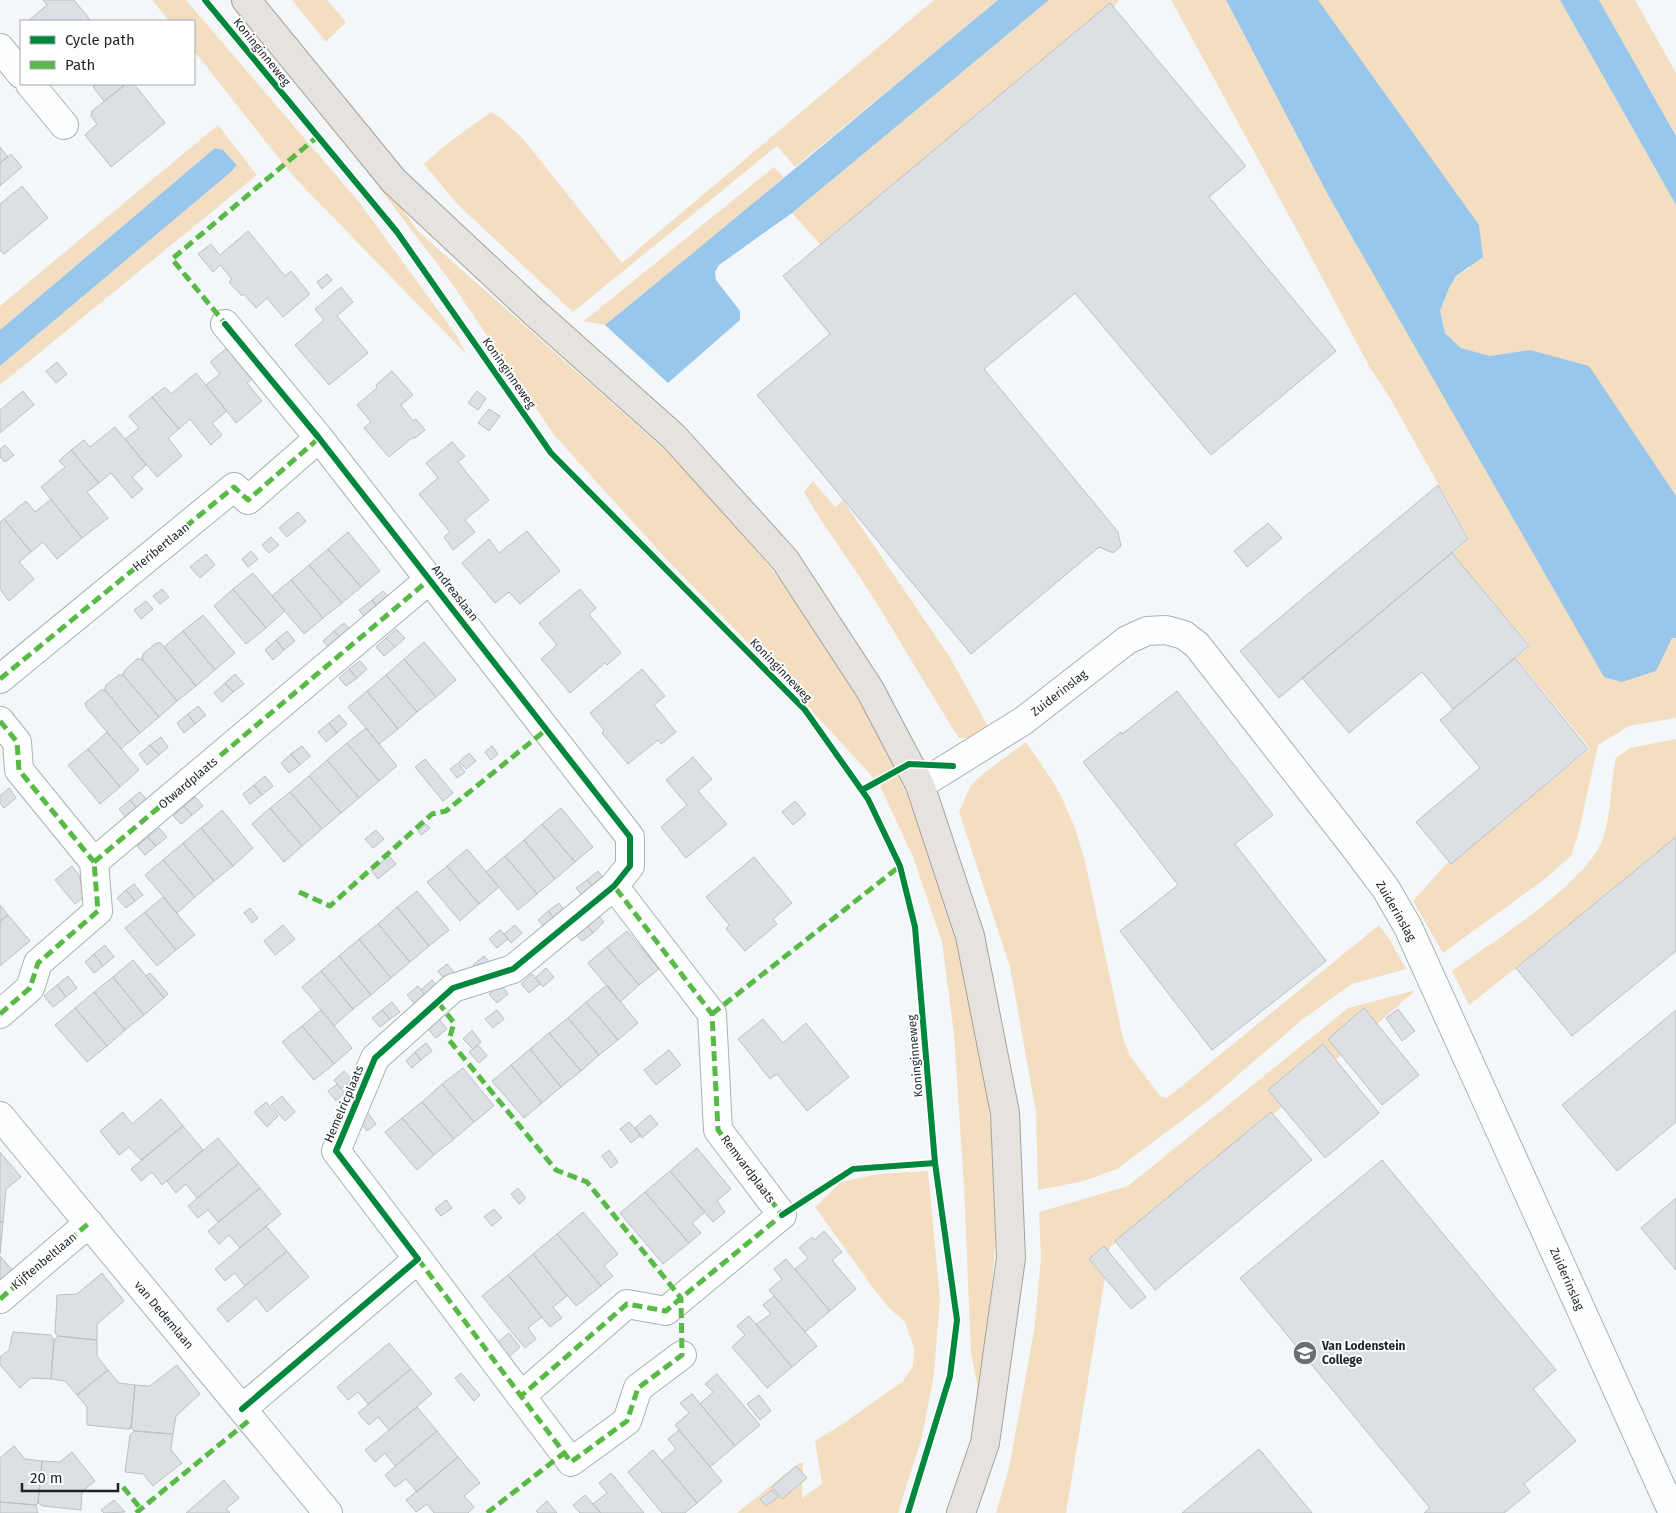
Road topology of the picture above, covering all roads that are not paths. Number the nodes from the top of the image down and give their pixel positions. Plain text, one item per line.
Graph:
1 (246, 0) edge
2 (0, 48) edge
3 (20, 73) edge
4 (31, 85) edge
5 (64, 125) dead end
6 (225, 324) dead end
7 (319, 438) junction
8 (430, 579) junction
9 (0, 679) edge
10 (0, 721) edge
11 (920, 785) junction
12 (94, 862) junction
13 (614, 886) junction
14 (0, 1014) edge
15 (0, 1116) edge
16 (89, 1223) junction
17 (418, 1260) junction
18 (0, 1299) edge
19 (682, 1355) dead end
20 (521, 1396) junction
21 (242, 1409) junction
22 (328, 1513) edge
23 (961, 1513) edge
24 (1673, 1513) edge

1 - 11 main road, Koninginneweg
2 - 3 street
4 - 5 street
6 - 7 street, Andreaslaan
7 - 8 street, Andreaslaan
7 - 9 street, Heribertlaan
8 - 12 street, Otwardplaats
8 - 13 street, Andreaslaan
10 - 12 street
11 - 23 main road, Koninginneweg
11 - 24 street, Zuiderinslag
12 - 14 street
13 - 17 street, Hemelricplaats
13 - 20 street, Remvardplaats
15 - 16 street, van Dedemlaan
16 - 18 street, Kijftenbeltlaan
16 - 21 street, van Dedemlaan
17 - 20 street
17 - 21 street
19 - 20 street
21 - 22 street, van Dedemlaan

